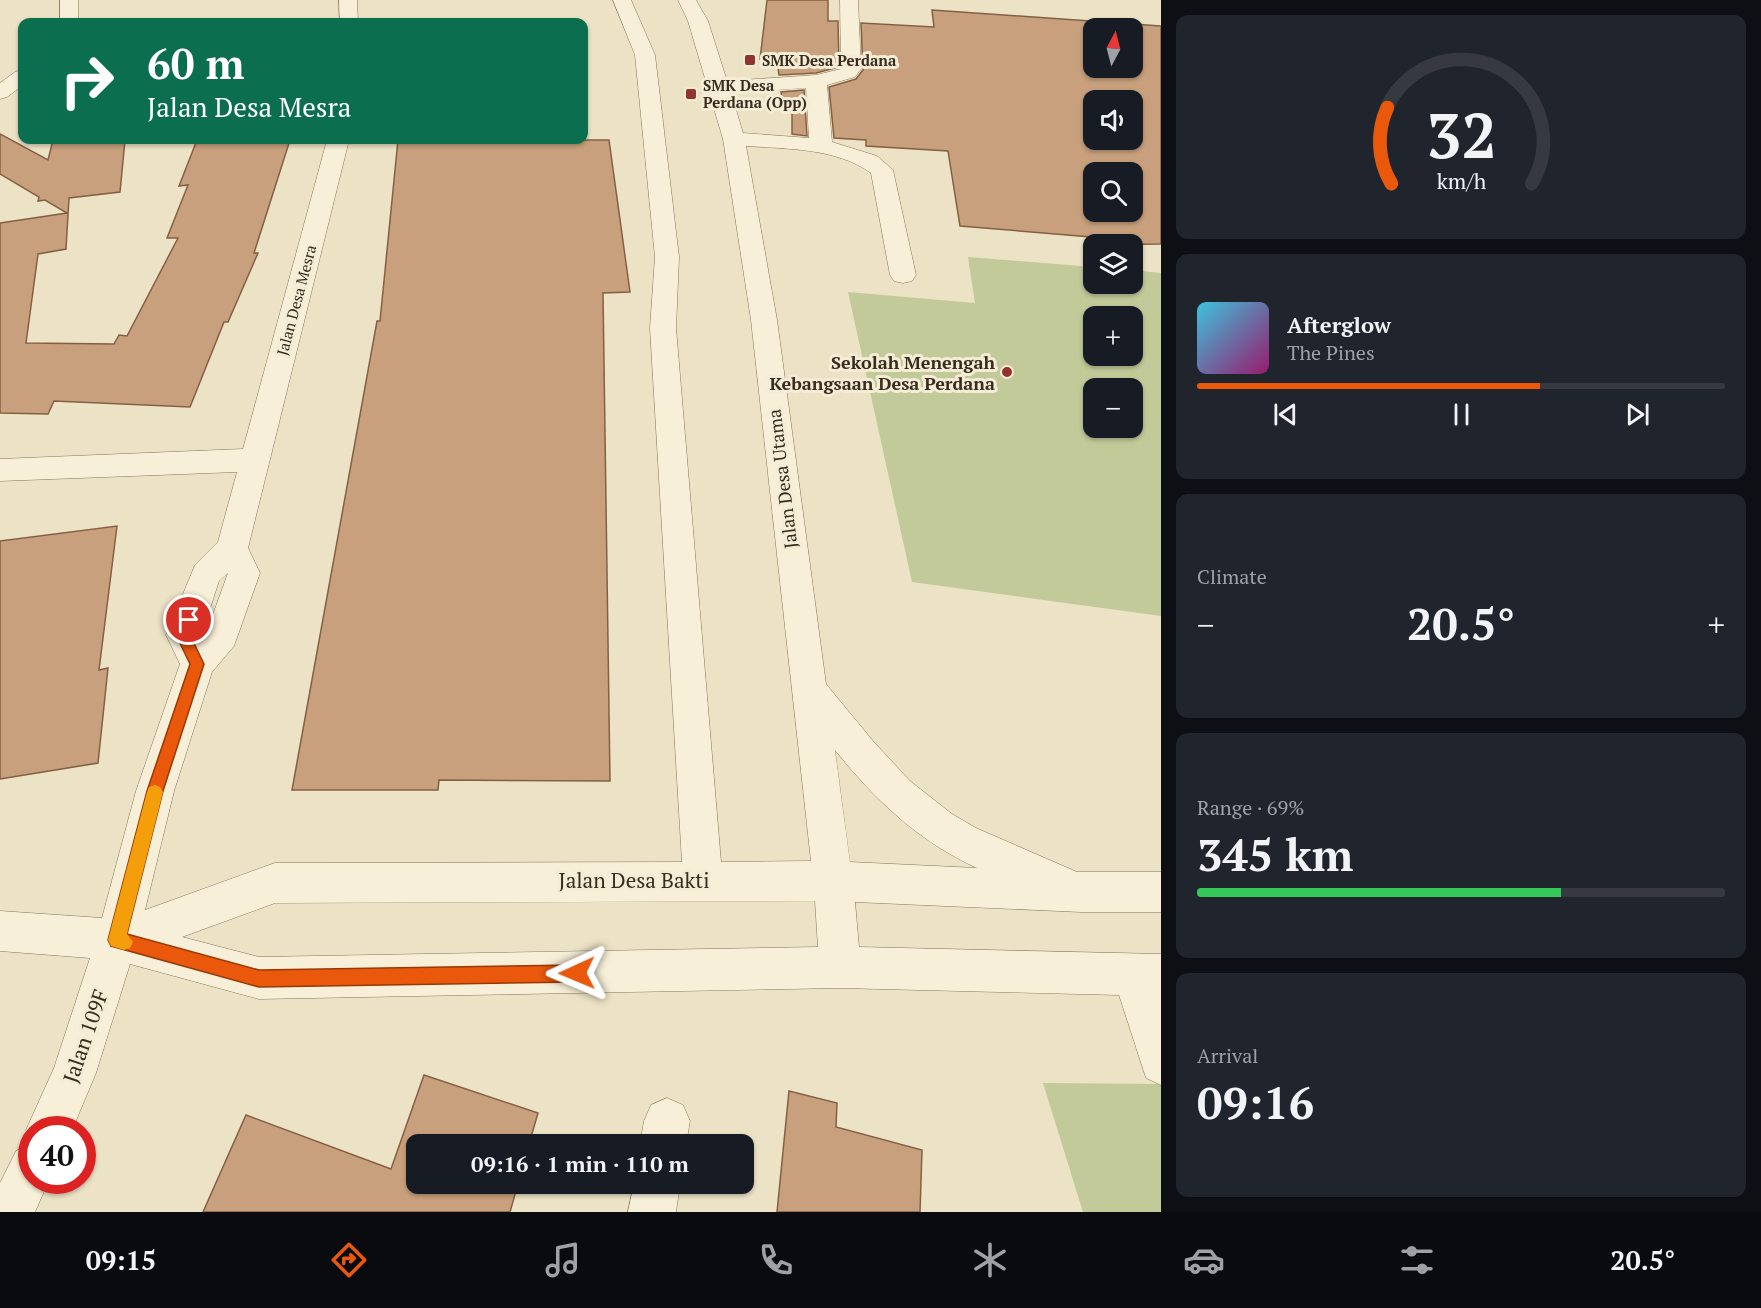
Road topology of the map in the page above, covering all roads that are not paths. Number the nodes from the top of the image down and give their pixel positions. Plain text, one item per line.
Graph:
1 (69, 0) edge
2 (348, 0) edge
3 (622, 0) edge
4 (687, 0) edge
5 (849, 0) edge
6 (69, 18) edge
7 (349, 18) edge
8 (18, 79) edge
9 (816, 81) junction
10 (720, 88) junction
11 (0, 93) edge
12 (734, 139) junction
13 (337, 144) edge
14 (821, 146) junction
15 (903, 275) dead end
16 (255, 460) junction
17 (0, 470) edge
18 (810, 690) junction
19 (703, 879) junction
20 (833, 880) junction
21 (1161, 891) edge
22 (1081, 892) junction
23 (0, 931) edge
24 (117, 940) junction
25 (840, 967) junction
26 (1148, 975) edge
27 (1161, 1063) edge
28 (55, 1116) edge
29 (19, 1194) edge
30 (655, 1194) edge
31 (11, 1212) edge
32 (652, 1212) edge

1 - 6 street
2 - 7 street
3 - 19 street
4 - 10 street, Jalan Desa Utama
5 - 9 street
8 - 11 street
9 - 10 street
9 - 14 street
10 - 12 street, Jalan Desa Utama
12 - 14 street
12 - 18 street, Jalan Desa Utama
13 - 16 street, Jalan Desa Mesra
14 - 15 street
16 - 17 street
16 - 24 street, Jalan Desa Mesra
18 - 20 street, Jalan Desa Utama
18 - 22 street
19 - 20 street, Jalan Desa Bakti
19 - 24 street, Jalan Desa Bakti
20 - 22 street, Jalan Desa Bakti
20 - 25 street, Jalan Desa Utama
21 - 22 street, Jalan Desa Bakti
23 - 24 street, Jalan Desa Bakti
24 - 25 street, Jalan Desa Bakti
24 - 28 street, Jalan 109F
25 - 26 street, Jalan Desa Bakti
26 - 27 street
29 - 31 street
30 - 32 street

